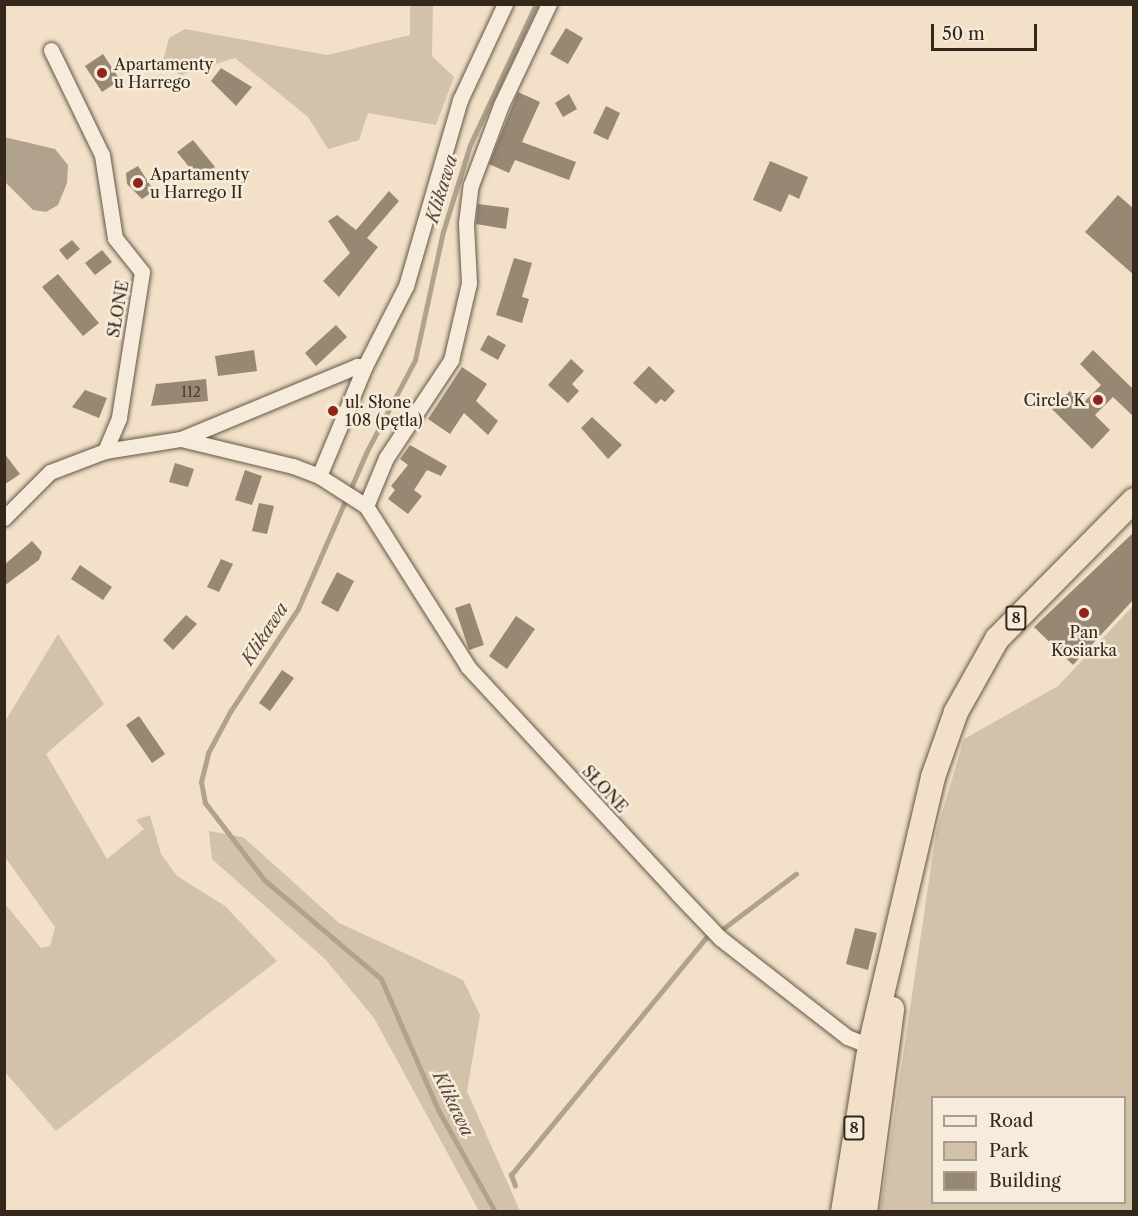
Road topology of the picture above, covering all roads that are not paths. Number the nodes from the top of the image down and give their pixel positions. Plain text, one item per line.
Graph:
1 (505, 4) edge
2 (549, 4) edge
3 (51, 50) dead end
4 (365, 366) junction
5 (181, 439) junction
6 (105, 451) junction
7 (319, 476) junction
8 (1134, 500) edge
9 (360, 503) junction
10 (4, 518) edge
11 (879, 1049) junction
12 (843, 1212) edge
13 (865, 1212) edge

1 - 4 street
2 - 9 street
3 - 6 street, SŁONE
4 - 5 street
4 - 7 street
5 - 6 street
5 - 7 street
6 - 10 street
7 - 9 street
8 - 11 highway, 8
9 - 11 street, SŁONE
11 - 12 highway, 8
11 - 13 highway, 8

